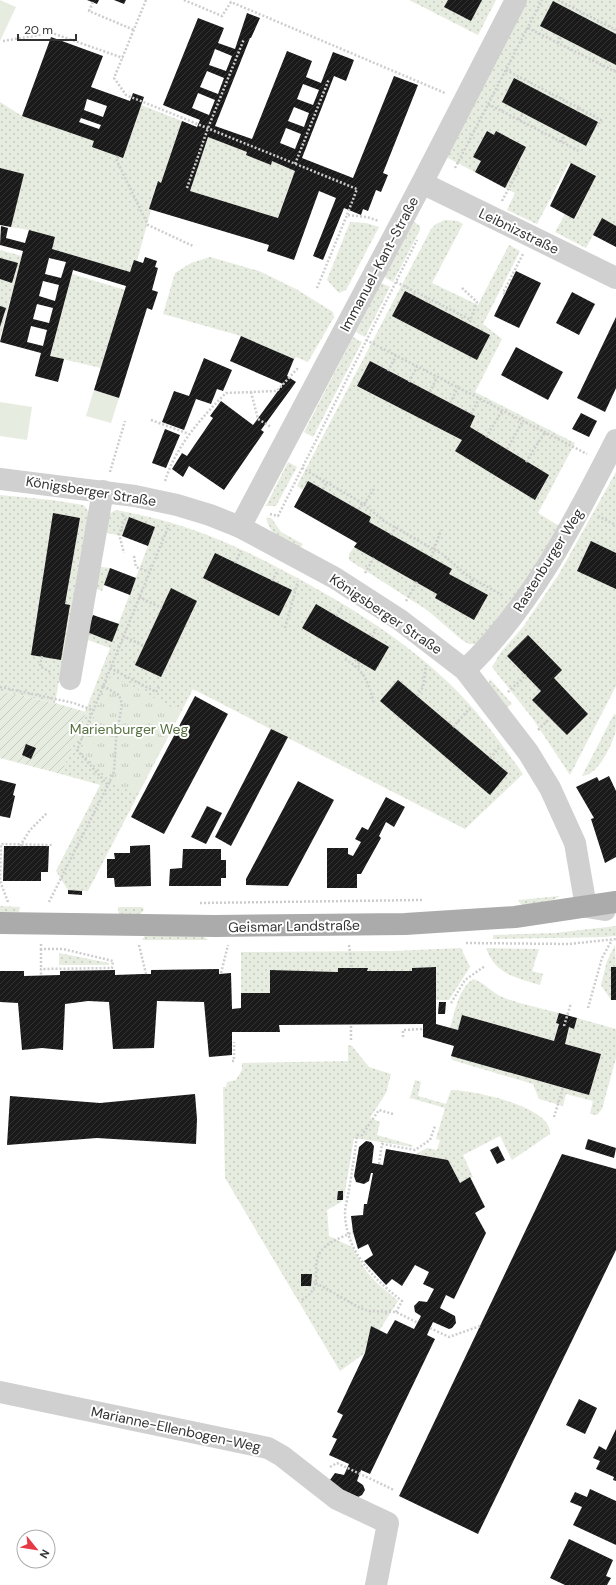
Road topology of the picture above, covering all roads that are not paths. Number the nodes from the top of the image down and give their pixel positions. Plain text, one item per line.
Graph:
1 (516, 0) edge
2 (422, 184) junction
3 (616, 278) edge
4 (616, 440) edge
5 (0, 479) edge
6 (106, 482) junction
7 (240, 527) junction
8 (466, 670) junction
9 (70, 679) dead end
10 (616, 902) edge
11 (586, 907) junction
12 (616, 911) edge
13 (2, 912) edge
14 (0, 1392) edge
15 (376, 1585) edge

1 - 2 street, Immanuel-Kant-Straße
2 - 3 street, Leibnizstraße
2 - 7 street, Immanuel-Kant-Straße
4 - 8 street, Rastenburger Weg
5 - 6 street, Königsberger Straße
6 - 7 street, Königsberger Straße
6 - 9 street
7 - 8 street, Königsberger Straße
8 - 11 street, Königsberger Straße
10 - 11 main road, Geismar Landstraße
11 - 12 street, Geismar Landstraße
11 - 13 main road, Geismar Landstraße
14 - 15 street, Marianne-Ellenbogen-Weg

